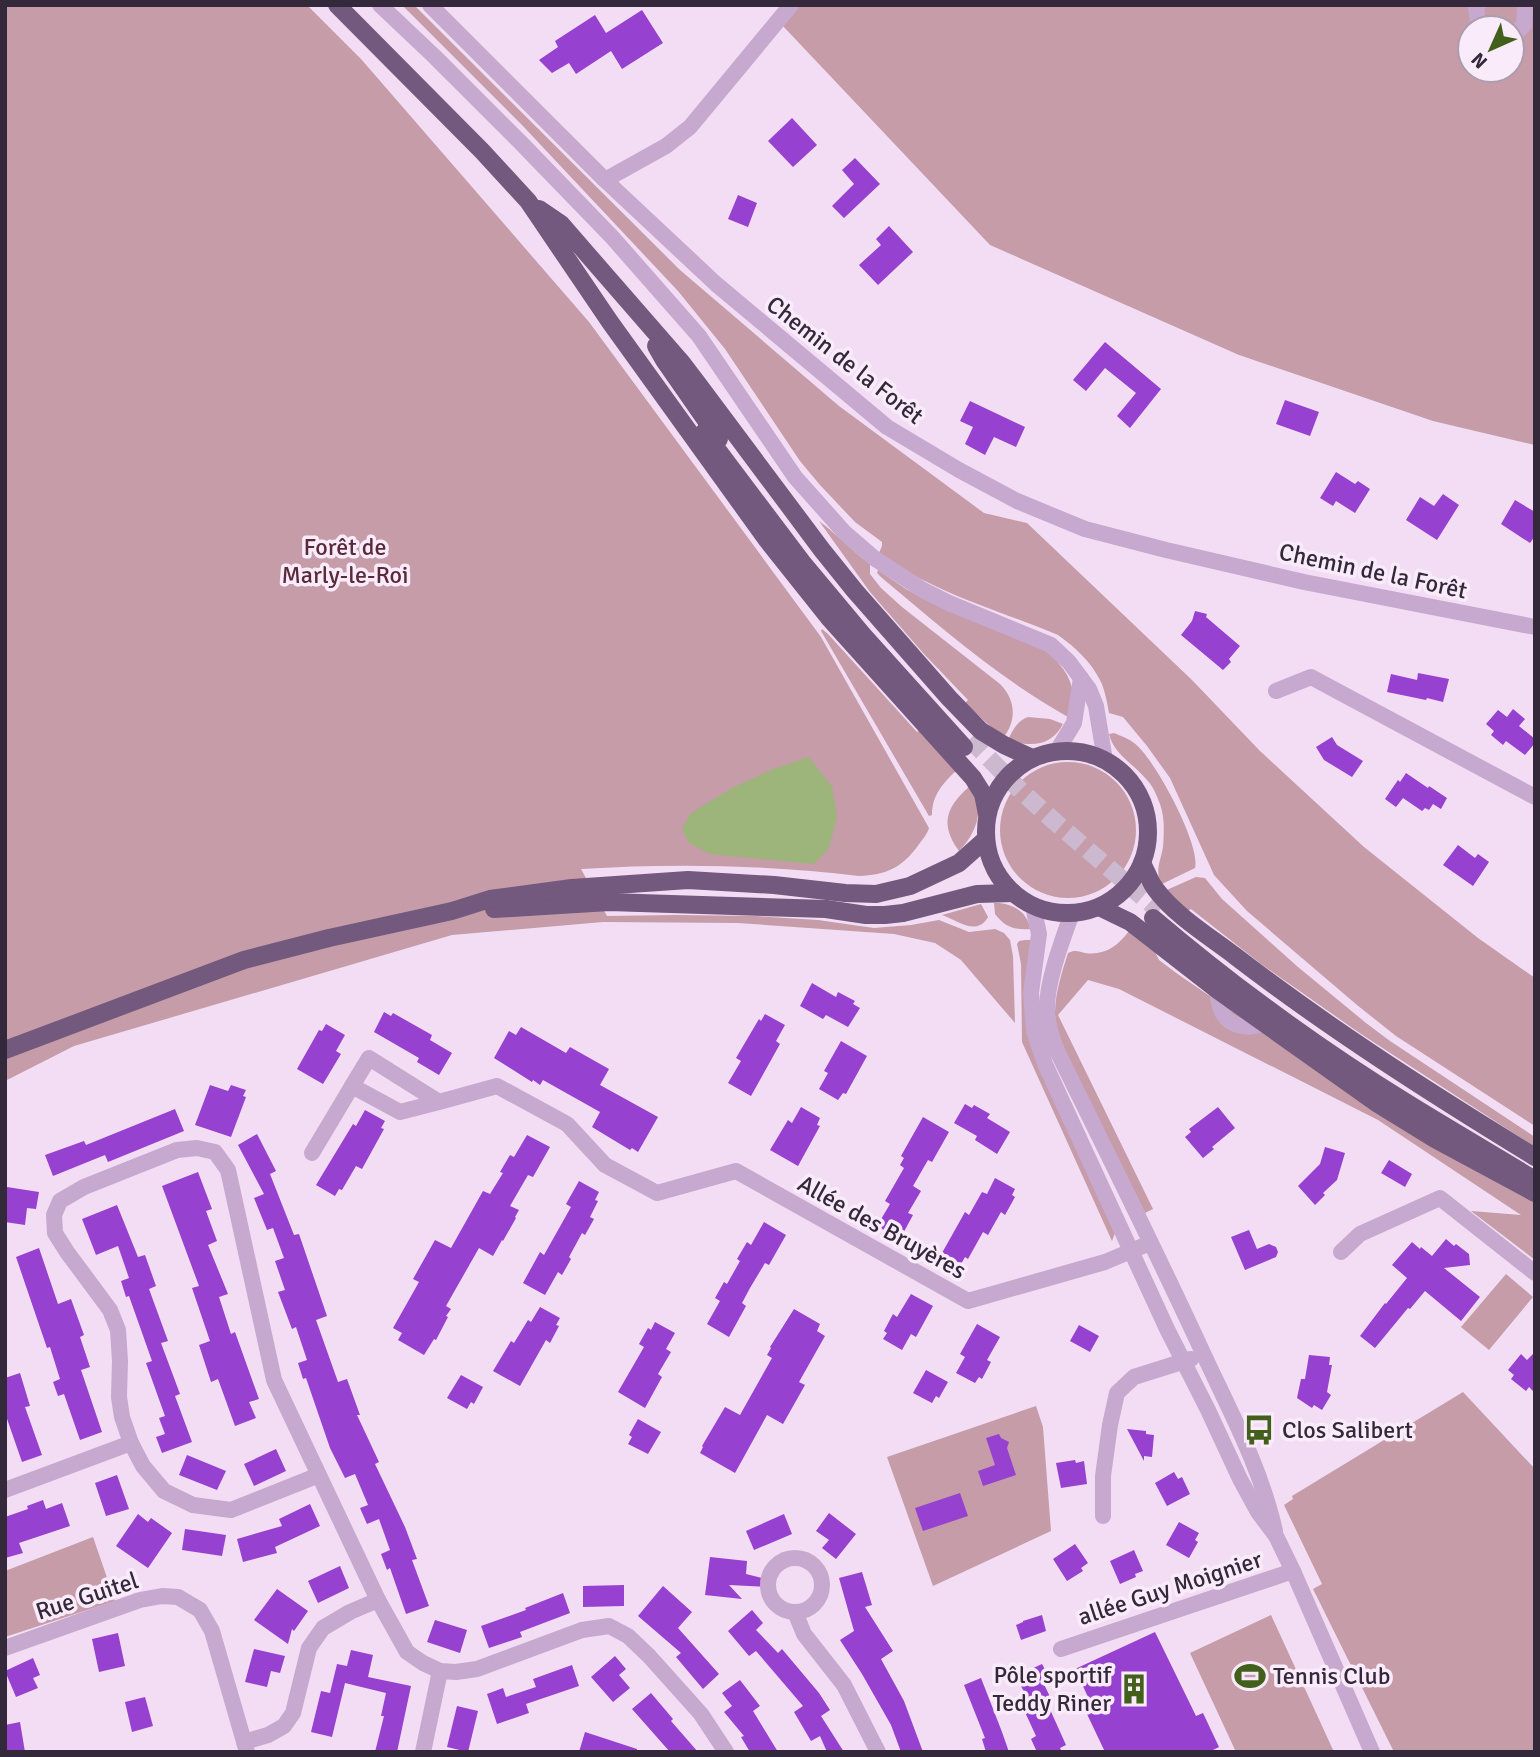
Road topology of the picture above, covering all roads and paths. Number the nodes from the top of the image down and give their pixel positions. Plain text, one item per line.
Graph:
1 (337, 5) edge
2 (380, 5) edge
3 (430, 5) edge
4 (791, 5) edge
5 (605, 180) junction
6 (528, 201) junction
7 (574, 267) junction
8 (637, 313) junction
9 (1535, 627) edge
10 (1081, 678) junction
11 (1276, 691) dead end
12 (1057, 751) junction
13 (1032, 758) junction
14 (1105, 760) junction
15 (1535, 797) edge
16 (987, 814) junction
17 (986, 839) junction
18 (1142, 863) junction
19 (1013, 893) junction
20 (1033, 906) junction
21 (1099, 907) junction
22 (452, 911) junction
23 (1072, 913) junction
24 (5, 1050) edge
25 (352, 1086) junction
26 (439, 1102) junction
27 (312, 1153) dead end
28 (1535, 1157) edge
29 (1535, 1168) edge
30 (1535, 1180) edge
31 (1535, 1193) edge
32 (1150, 1243) junction
33 (1131, 1251) junction
34 (1340, 1252) dead end
35 (1535, 1273) edge
36 (1203, 1354) junction
37 (1184, 1362) junction
38 (131, 1443) junction
39 (319, 1475) junction
40 (6, 1488) edge
41 (1104, 1516) dead end
42 (1276, 1536) junction
43 (1293, 1571) junction
44 (378, 1601) junction
45 (795, 1612) dead end
46 (5, 1648) edge
47 (1061, 1649) dead end
48 (440, 1671) junction
49 (246, 1747) edge
50 (423, 1752) edge
51 (726, 1752) edge
52 (878, 1752) edge
53 (1372, 1752) edge

1 - 6 main road
2 - 10 street
3 - 5 street, Chemin de la Forêt
4 - 5 street
5 - 9 street, Chemin de la Forêt
6 - 7 main road
6 - 8 main road
7 - 8 main road
7 - 16 main road
8 - 13 main road
10 - 12 street
10 - 14 street
11 - 15 street
12 - 13 main road
12 - 14 main road
13 - 16 main road
14 - 18 main road
16 - 17 main road
17 - 19 main road
17 - 22 main road
18 - 21 main road
18 - 28 main road
19 - 20 main road
19 - 22 main road
20 - 23 main road
20 - 33 street
21 - 23 main road
21 - 31 main road
22 - 24 main road
23 - 32 street
25 - 26 street
25 - 26 street
25 - 27 street
26 - 33 street, Allée des Bruyères
29 - 30 main road
32 - 33 street, Allée des Bruyères
32 - 36 street
33 - 37 street
34 - 35 street
36 - 37 street
36 - 42 street
37 - 41 street
37 - 42 street
38 - 39 street
38 - 39 street
38 - 40 street
39 - 44 street
42 - 43 street
43 - 47 street, allée Guy Moignier
43 - 53 street
44 - 48 street
44 - 49 street
45 - 52 street
46 - 49 street, Rue Guitel
48 - 50 street
48 - 51 street

